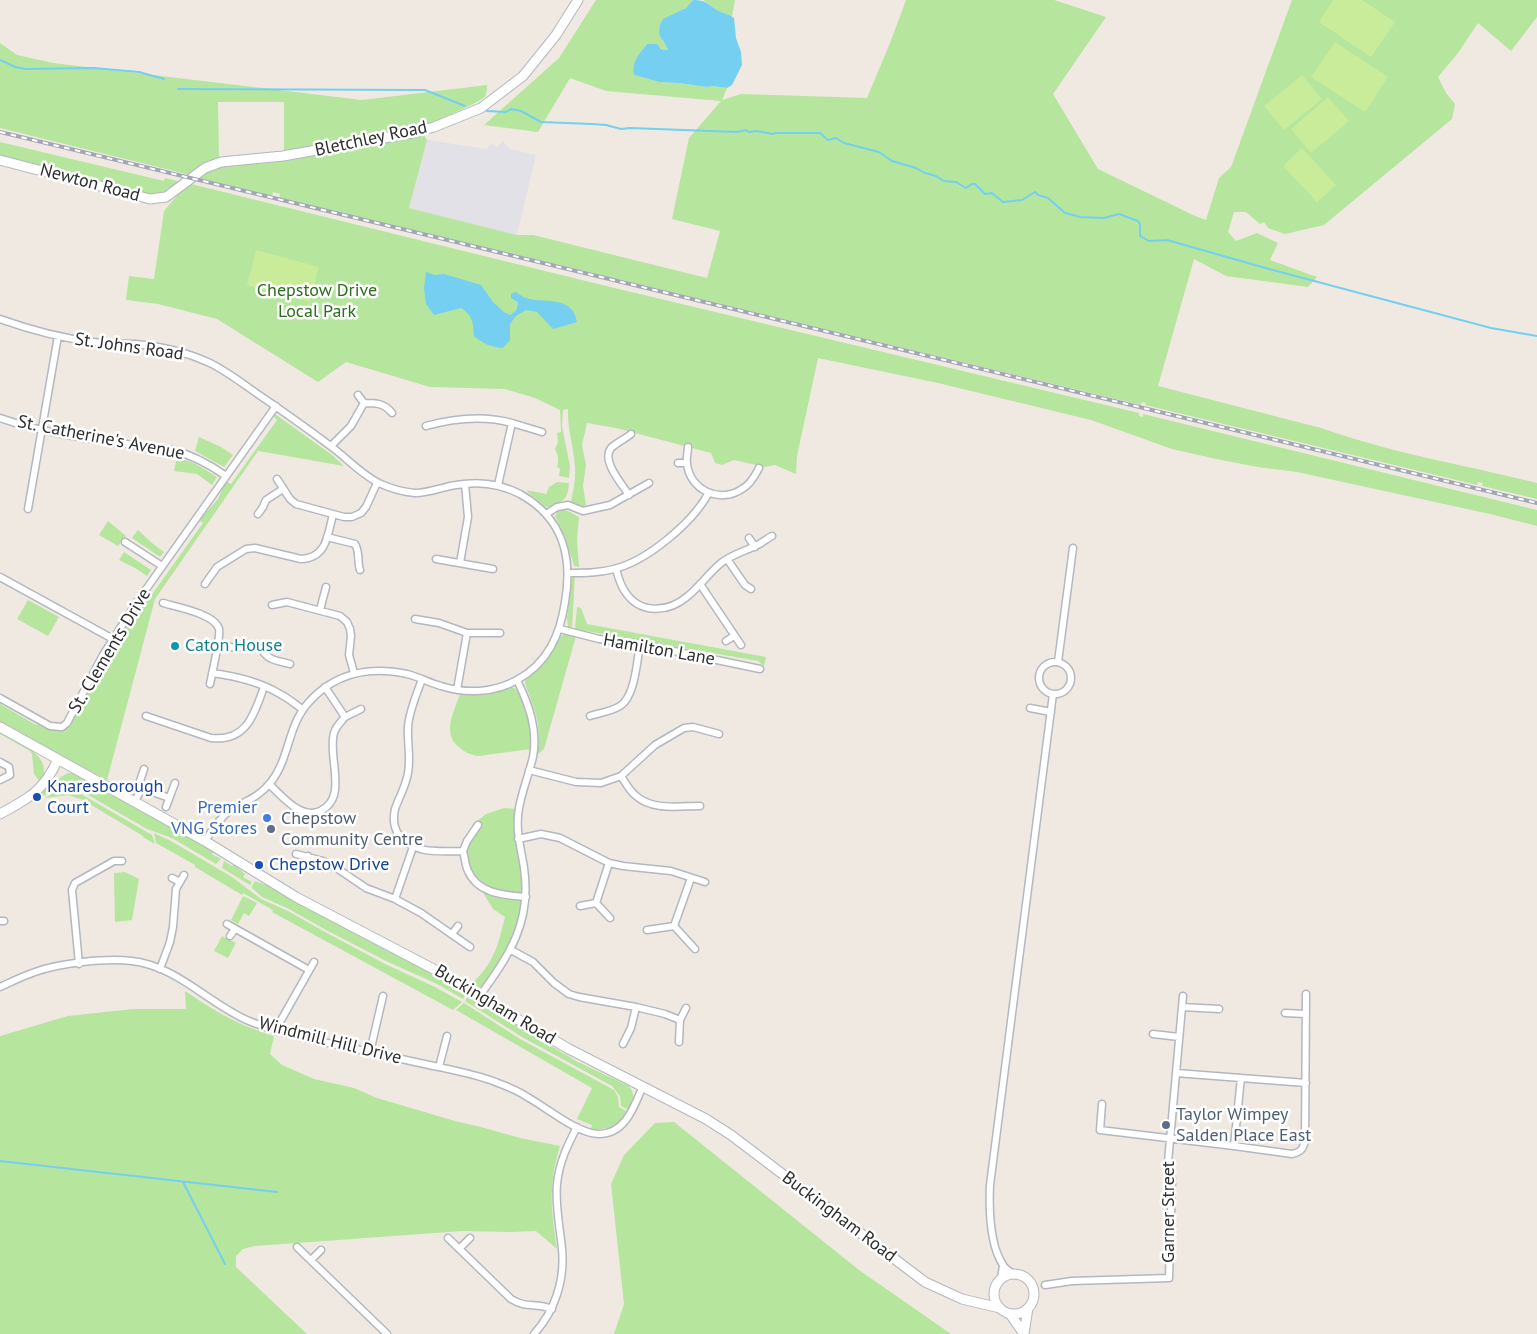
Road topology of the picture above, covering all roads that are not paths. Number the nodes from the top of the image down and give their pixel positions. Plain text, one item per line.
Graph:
1 (578, 0) edge
2 (0, 160) edge
3 (178, 188) joint
4 (0, 319) edge
5 (58, 336) junction
6 (358, 395) dead end
7 (364, 403) junction
8 (276, 406) junction
9 (392, 414) dead end
10 (0, 418) edge
11 (512, 423) junction
12 (426, 426) dead end
13 (41, 431) junction
14 (542, 432) dead end
15 (632, 434) dead end
16 (331, 446) junction
17 (688, 448) dead end
18 (678, 463) dead end
19 (687, 463) junction
20 (759, 468) dead end
21 (226, 476) junction
22 (277, 479) dead end
23 (377, 483) junction
24 (648, 483) dead end
25 (465, 484) junction
26 (498, 485) junction
27 (283, 489) junction
28 (743, 489) junction
29 (708, 494) junction
30 (630, 495) junction
31 (748, 497) dead end
32 (28, 509) dead end
33 (258, 514) dead end
34 (333, 514) junction
35 (546, 514) junction
36 (327, 536) junction
37 (772, 536) dead end
38 (749, 538) dead end
39 (125, 542) dead end
40 (755, 546) junction
41 (1073, 548) dead end
42 (436, 559) dead end
43 (727, 559) junction
44 (460, 563) junction
45 (162, 566) junction
46 (493, 569) dead end
47 (616, 569) junction
48 (360, 570) dead end
49 (568, 573) junction
50 (0, 577) edge
51 (206, 584) dead end
52 (700, 584) junction
53 (326, 587) dead end
54 (751, 589) dead end
55 (163, 603) dead end
56 (272, 605) dead end
57 (320, 610) junction
58 (415, 619) dead end
59 (560, 629) junction
60 (467, 633) junction
61 (500, 633) dead end
62 (734, 636) junction
63 (113, 639) junction
64 (726, 641) dead end
65 (640, 644) junction
66 (218, 645) junction
67 (741, 645) dead end
68 (1058, 662) junction
69 (290, 664) dead end
70 (760, 668) dead end
71 (212, 673) junction
72 (354, 673) junction
73 (422, 679) junction
74 (517, 680) junction
75 (210, 684) dead end
76 (264, 687) junction
77 (325, 687) junction
78 (457, 690) junction
79 (1053, 694) junction
80 (0, 698) edge
81 (1030, 708) dead end
82 (302, 709) junction
83 (361, 709) dead end
84 (1051, 712) junction
85 (146, 716) dead end
86 (590, 716) dead end
87 (345, 717) junction
88 (0, 727) edge
89 (719, 734) dead end
90 (58, 759) junction
91 (0, 762) edge
92 (144, 769) dead end
93 (529, 770) junction
94 (620, 776) junction
95 (0, 780) edge
96 (175, 783) dead end
97 (269, 784) junction
98 (142, 788) junction
99 (169, 798) junction
100 (135, 801) junction
101 (700, 806) dead end
102 (166, 807) dead end
103 (0, 814) edge
104 (478, 825) dead end
105 (518, 839) junction
106 (205, 841) junction
107 (413, 847) junction
108 (463, 852) junction
109 (296, 854) dead end
110 (308, 856) junction
111 (122, 861) dead end
112 (609, 863) junction
113 (305, 866) dead end
114 (184, 875) dead end
115 (172, 878) dead end
116 (691, 878) junction
117 (180, 882) junction
118 (705, 882) dead end
119 (526, 897) junction
120 (395, 899) junction
121 (596, 903) junction
122 (580, 906) dead end
123 (610, 918) dead end
124 (227, 924) dead end
125 (458, 926) dead end
126 (674, 926) junction
127 (235, 929) junction
128 (647, 930) dead end
129 (452, 934) junction
130 (230, 936) dead end
131 (470, 947) dead end
132 (695, 949) dead end
133 (511, 950) junction
134 (314, 962) dead end
135 (80, 964) junction
136 (160, 969) junction
137 (309, 970) junction
138 (0, 987) edge
139 (1306, 994) dead end
140 (383, 996) dead end
141 (1183, 996) dead end
142 (479, 997) junction
143 (636, 1007) junction
144 (1182, 1007) junction
145 (686, 1008) dead end
146 (1219, 1009) dead end
147 (1285, 1013) dead end
148 (1306, 1014) junction
149 (680, 1020) junction
150 (277, 1031) junction
151 (1153, 1034) dead end
152 (447, 1036) dead end
153 (1179, 1037) junction
154 (680, 1042) dead end
155 (623, 1044) dead end
156 (370, 1052) junction
157 (439, 1067) junction
158 (1176, 1073) junction
159 (1241, 1078) junction
160 (1306, 1083) junction
161 (642, 1088) junction
162 (1102, 1104) dead end
163 (577, 1127) junction
164 (1170, 1139) junction
165 (1234, 1146) junction
166 (448, 1238) dead end
167 (470, 1238) dead end
168 (297, 1246) dead end
169 (460, 1249) junction
170 (321, 1250) dead end
171 (311, 1260) junction
172 (1003, 1266) junction
173 (1015, 1275) junction
174 (1002, 1279) junction
175 (1045, 1285) dead end
176 (994, 1291) junction
177 (976, 1303) junction
178 (1000, 1308) junction
179 (1028, 1308) junction
180 (552, 1309) junction
181 (1010, 1314) junction
182 (387, 1334) edge
183 (534, 1334) edge
184 (1024, 1334) edge

1 - 3 main road, Bletchley Road
2 - 3 main road, Newton Road
4 - 5 street, St. Johns Road
5 - 8 street, St. Johns Road
5 - 13 street
6 - 7 street
7 - 9 street
7 - 16 street
8 - 16 street
8 - 21 street, St. Clements Drive
10 - 13 street, St. Catherine's Avenue
11 - 12 street
11 - 14 street
11 - 26 street
13 - 21 street, St. Catherine's Avenue
13 - 32 street
15 - 30 street
16 - 23 street
17 - 19 street
18 - 19 street
19 - 29 street
20 - 28 street
21 - 45 street, St. Clements Drive
22 - 27 street
23 - 25 street
23 - 34 street
24 - 30 street
25 - 26 street
25 - 44 street
26 - 35 street
27 - 33 street
27 - 34 street
28 - 29 street
28 - 31 street
29 - 47 street
30 - 35 street
34 - 36 street
35 - 49 street
36 - 48 street
36 - 51 street
37 - 40 street
38 - 40 street
39 - 45 street
40 - 43 street
41 - 68 street
42 - 44 street
43 - 52 street
43 - 54 street
44 - 46 street
45 - 63 street, St. Clements Drive
47 - 49 street
47 - 52 street
49 - 59 street
50 - 63 street
52 - 62 street
53 - 57 street
55 - 66 street
56 - 57 street
57 - 72 street
58 - 60 street
59 - 65 street, Hamilton Lane
59 - 74 street
60 - 61 street
60 - 78 street
62 - 64 street
62 - 67 street
63 - 80 street, St. Clements Drive
65 - 70 street, Hamilton Lane
65 - 86 street
66 - 69 street
66 - 71 street
68 - 79 street
68 - 79 street
71 - 75 street
71 - 76 street
72 - 73 street
72 - 77 street
73 - 78 street
73 - 107 street
74 - 78 street
74 - 93 street
76 - 82 street
76 - 85 street
77 - 82 street
77 - 87 street
79 - 84 street
81 - 84 street
82 - 97 street
83 - 87 street
84 - 172 street
87 - 97 street
88 - 90 main road, Buckingham Road
89 - 94 street
90 - 100 main road, Buckingham Road
90 - 103 main road
91 - 95 street
92 - 98 street
93 - 94 street
93 - 105 street
94 - 101 street
96 - 99 street
97 - 106 street
98 - 99 street
98 - 100 street
99 - 102 street
100 - 106 main road, Buckingham Road
104 - 108 street
105 - 112 street
105 - 119 street
106 - 142 main road, Buckingham Road
107 - 108 street
107 - 120 street
108 - 119 street
109 - 110 street
110 - 113 street
110 - 120 street
111 - 135 street
112 - 116 street
112 - 121 street
114 - 117 street
115 - 117 street
116 - 118 street
116 - 126 street
117 - 136 street
119 - 133 street
120 - 129 street
121 - 122 street
121 - 123 street
124 - 127 street
125 - 129 street
126 - 128 street
126 - 132 street
127 - 130 street
127 - 137 street
129 - 131 street
133 - 142 street
133 - 143 street
134 - 137 street
135 - 136 street, Windmill Hill Drive
135 - 138 street, Windmill Hill Drive
136 - 150 street, Windmill Hill Drive
137 - 150 street
139 - 148 street
140 - 156 street
141 - 144 street, Garner Street
142 - 161 main road, Buckingham Road
143 - 149 street
143 - 155 street
144 - 146 street
144 - 153 street, Garner Street
145 - 149 street
147 - 148 street
148 - 160 street
149 - 154 street
150 - 156 street, Windmill Hill Drive
151 - 153 street
152 - 157 street
153 - 158 street, Garner Street
156 - 157 street, Windmill Hill Drive
157 - 163 street, Windmill Hill Drive
158 - 159 street
158 - 164 street, Garner Street
159 - 160 street
159 - 165 street
160 - 165 street
161 - 163 street, Windmill Hill Drive
161 - 177 main road, Buckingham Road
162 - 164 street
163 - 180 street
164 - 165 street
164 - 175 street, Garner Street
166 - 169 street
167 - 169 street
168 - 171 street
169 - 180 street
170 - 171 street
171 - 182 street
172 - 173 street
172 - 174 street
173 - 174 main road
173 - 179 main road
174 - 176 main road
176 - 177 main road
176 - 178 main road
177 - 178 main road, Buckingham Road
178 - 181 main road
179 - 181 main road
179 - 184 main road
180 - 183 street
181 - 184 main road

